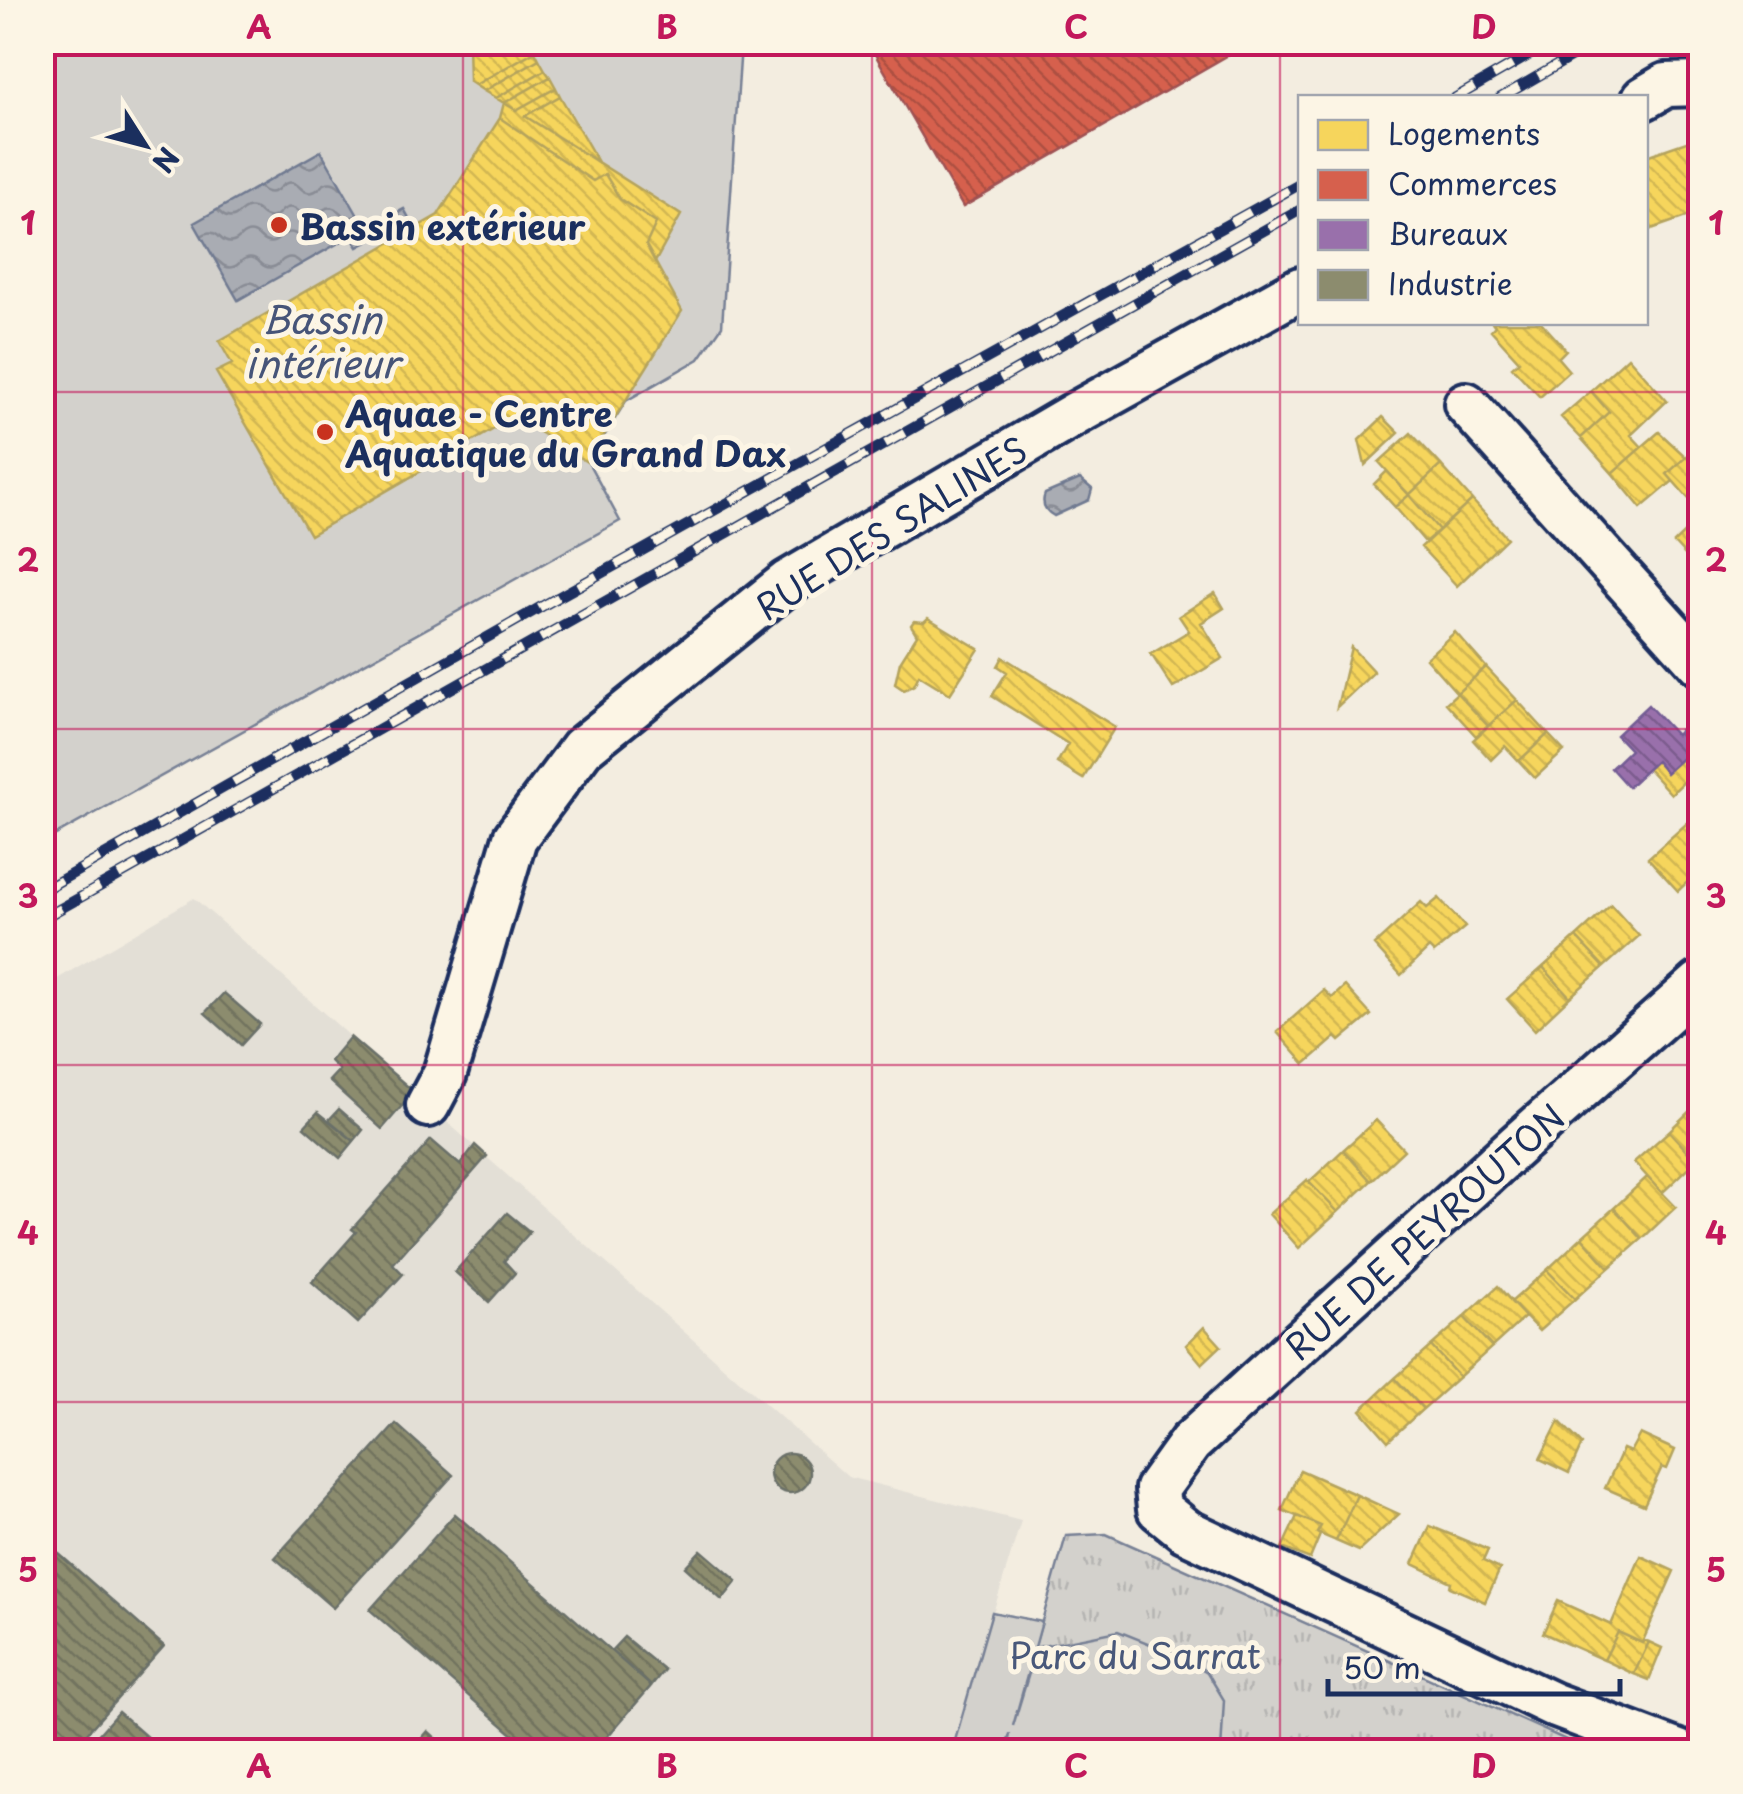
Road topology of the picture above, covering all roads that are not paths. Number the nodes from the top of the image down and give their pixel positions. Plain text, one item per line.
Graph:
1 (1700, 84) edge
2 (1648, 96) edge
3 (1298, 290) edge
4 (1466, 404) dead end
5 (1700, 664) edge
6 (1700, 983) edge
7 (428, 1105) dead end
8 (1678, 1752) edge

1 - 2 street
3 - 7 street, RUE DES SALINES
4 - 5 street
6 - 8 street, RUE DE PEYROUTON

